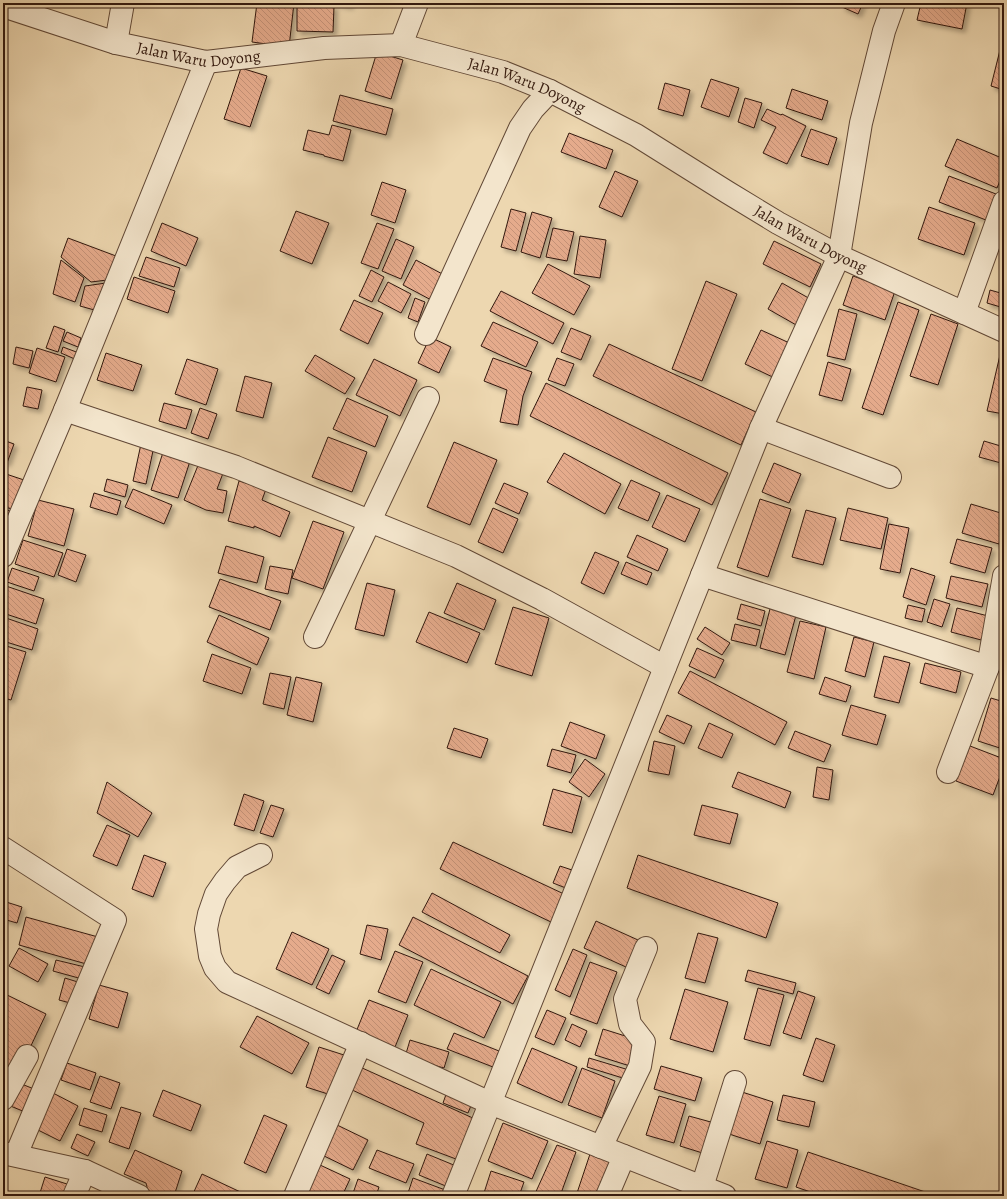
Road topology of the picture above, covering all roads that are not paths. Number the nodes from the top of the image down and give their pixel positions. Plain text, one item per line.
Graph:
1 (122, 3) edge
2 (417, 3) edge
3 (894, 3) edge
4 (3, 6) edge
5 (116, 43) junction
6 (401, 45) junction
7 (206, 62) junction
8 (550, 91) junction
9 (1004, 202) edge
10 (839, 256) junction
11 (964, 313) junction
12 (1004, 331) edge
13 (426, 334) dead end
14 (428, 398) dead end
15 (65, 410) junction
16 (761, 428) junction
17 (890, 477) dead end
18 (369, 520) junction
19 (3, 556) edge
20 (702, 575) junction
21 (1004, 576) edge
22 (315, 637) dead end
23 (665, 667) junction
24 (988, 667) junction
25 (948, 772) dead end
26 (3, 848) edge
27 (261, 856) dead end
28 (646, 948) dead end
29 (361, 1044) junction
30 (28, 1056) dead end
31 (735, 1082) dead end
32 (3, 1099) edge
33 (490, 1103) junction
34 (601, 1147) junction
35 (10, 1154) edge
36 (624, 1156) junction
37 (85, 1171) junction
38 (702, 1187) junction
39 (74, 1196) edge
40 (139, 1196) edge
41 (295, 1196) edge
42 (453, 1196) edge
43 (607, 1196) edge
44 (725, 1196) edge

1 - 5 street
2 - 6 street
3 - 10 street
4 - 5 street, Jalan Waru Doyong
5 - 7 street, Jalan Waru Doyong
6 - 7 street, Jalan Waru Doyong
6 - 8 street, Jalan Waru Doyong
7 - 15 street
8 - 10 street, Jalan Waru Doyong
8 - 13 street
9 - 11 street
10 - 11 street, Jalan Waru Doyong
10 - 16 street
11 - 12 street, Jalan Waru Doyong
14 - 18 street
15 - 18 street
15 - 19 street
16 - 17 street
16 - 20 street
18 - 22 street
18 - 23 street
20 - 23 street
20 - 24 street
21 - 24 street
23 - 33 street
24 - 25 street
26 - 35 street
27 - 29 street
28 - 34 street
29 - 33 street
29 - 41 street
30 - 32 street
31 - 38 street
33 - 34 street
33 - 42 street
34 - 36 street
35 - 37 street
36 - 38 street
36 - 43 street
37 - 39 street
37 - 40 street
38 - 44 street

